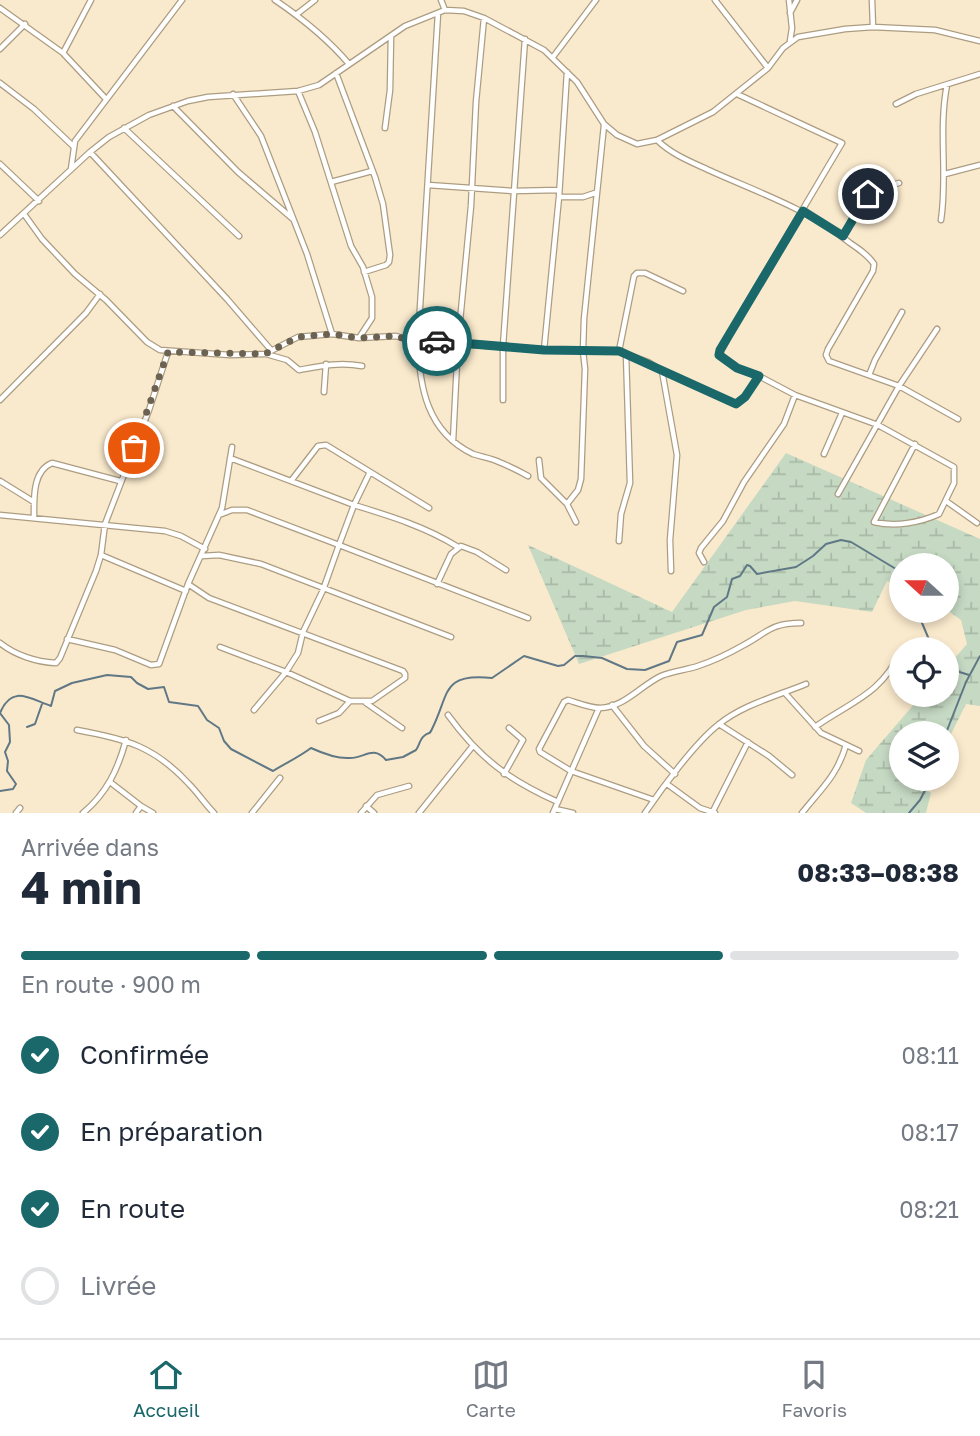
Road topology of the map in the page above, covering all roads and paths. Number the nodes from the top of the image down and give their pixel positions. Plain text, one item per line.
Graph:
1 (91, 0) edge
2 (182, 0) edge
3 (275, 0) edge
4 (315, 0) edge
5 (441, 0) edge
6 (596, 0) edge
7 (715, 0) edge
8 (789, 0) edge
9 (797, 0) edge
10 (872, 0) edge
11 (0, 8) edge
12 (444, 10) junction
13 (438, 13) junction
14 (297, 14) junction
15 (789, 14) junction
16 (484, 18) junction
17 (25, 24) junction
18 (873, 27) junction
19 (391, 35) junction
20 (525, 39) junction
21 (790, 41) junction
22 (980, 41) edge
23 (0, 49) edge
24 (63, 53) junction
25 (553, 57) junction
26 (349, 64) junction
27 (768, 68) junction
28 (567, 71) junction
29 (336, 73) junction
30 (980, 74) edge
31 (0, 83) edge
32 (947, 85) junction
33 (298, 91) junction
34 (232, 94) junction
35 (737, 94) junction
36 (106, 99) junction
37 (896, 104) dead end
38 (173, 106) junction
39 (604, 124) junction
40 (124, 128) junction
41 (384, 128) dead end
42 (657, 140) junction
43 (73, 146) junction
44 (90, 152) junction
45 (0, 164) edge
46 (980, 165) edge
47 (71, 170) junction
48 (372, 171) junction
49 (945, 174) junction
50 (331, 182) junction
51 (899, 183) dead end
52 (428, 185) junction
53 (471, 188) junction
54 (559, 190) junction
55 (513, 191) junction
56 (595, 193) junction
57 (559, 197) junction
58 (39, 201) junction
59 (803, 211) junction
60 (24, 214) junction
61 (294, 219) junction
62 (941, 220) dead end
63 (0, 235) edge
64 (239, 236) dead end
65 (843, 236) junction
66 (364, 272) junction
67 (683, 291) dead end
68 (100, 294) junction
69 (902, 312) dead end
70 (937, 329) dead end
71 (332, 334) junction
72 (359, 338) junction
73 (418, 340) junction
74 (458, 342) junction
75 (503, 346) junction
76 (544, 350) junction
77 (583, 351) junction
78 (619, 351) junction
79 (168, 352) junction
80 (268, 352) junction
81 (626, 354) junction
82 (326, 364) junction
83 (362, 366) dead end
84 (662, 371) junction
85 (759, 376) junction
86 (869, 376) junction
87 (899, 386) junction
88 (324, 392) dead end
89 (795, 395) junction
90 (0, 400) edge
91 (503, 400) dead end
92 (842, 413) junction
93 (958, 419) dead end
94 (878, 425) junction
95 (453, 441) junction
96 (915, 444) junction
97 (232, 447) dead end
98 (824, 454) dead end
99 (230, 458) junction
100 (539, 460) dead end
101 (370, 472) junction
102 (528, 476) dead end
103 (0, 481) edge
104 (120, 481) junction
105 (291, 481) junction
106 (838, 494) dead end
107 (946, 501) junction
108 (34, 502) junction
109 (567, 504) junction
110 (354, 505) junction
111 (429, 508) dead end
112 (0, 514) edge
113 (219, 516) junction
114 (34, 519) junction
115 (576, 522) dead end
116 (977, 523) dead end
117 (105, 524) junction
118 (620, 541) dead end
119 (339, 545) junction
120 (458, 547) junction
121 (205, 549) junction
122 (101, 555) junction
123 (202, 556) junction
124 (704, 562) dead end
125 (506, 570) dead end
126 (671, 570) dead end
127 (188, 584) junction
128 (437, 584) junction
129 (323, 590) junction
130 (186, 591) junction
131 (528, 618) dead end
132 (801, 624) dead end
133 (303, 632) junction
134 (452, 637) dead end
135 (67, 639) junction
136 (0, 643) edge
137 (220, 648) dead end
138 (889, 670) edge
139 (286, 672) junction
140 (806, 684) dead end
141 (785, 693) junction
142 (350, 701) junction
143 (366, 702) junction
144 (612, 705) junction
145 (598, 708) junction
146 (254, 710) dead end
147 (448, 715) dead end
148 (318, 721) dead end
149 (719, 724) junction
150 (815, 727) junction
151 (402, 728) dead end
152 (509, 728) dead end
153 (77, 730) dead end
154 (126, 740) junction
155 (748, 742) junction
156 (846, 745) junction
157 (472, 747) junction
158 (859, 751) dead end
159 (571, 771) junction
160 (504, 774) junction
161 (675, 774) junction
162 (792, 775) dead end
163 (280, 778) dead end
164 (110, 782) junction
165 (667, 784) junction
166 (409, 786) dead end
167 (654, 800) junction
168 (558, 802) junction
169 (141, 806) junction
170 (366, 806) junction
171 (20, 808) dead end
172 (554, 811) edge
173 (85, 812) edge
174 (16, 813) edge
175 (136, 813) edge
176 (153, 813) edge
177 (214, 813) edge
178 (252, 813) edge
179 (361, 813) edge
180 (374, 813) edge
181 (419, 813) edge
182 (573, 813) edge
183 (645, 813) edge
184 (713, 813) edge
185 (802, 813) edge

1 - 24 street
2 - 36 street
3 - 14 street
4 - 14 street
5 - 12 street
6 - 25 street
7 - 27 street
8 - 15 street
9 - 15 street
10 - 18 street
11 - 17 street
12 - 13 street
12 - 16 street
13 - 19 street
13 - 52 street
14 - 26 street
15 - 21 street
16 - 20 street
16 - 53 street
17 - 23 street
17 - 24 street
18 - 21 street
18 - 22 street
19 - 26 street
19 - 41 street
20 - 25 street
20 - 55 street
21 - 27 street
24 - 36 street
25 - 28 street
26 - 29 street
27 - 35 street
28 - 39 street
28 - 54 street
29 - 33 street
29 - 48 street
30 - 32 street
31 - 43 street
32 - 37 street
32 - 49 street
33 - 34 street
33 - 50 street
34 - 38 street
34 - 61 street
35 - 42 street
35 - 59 street
36 - 43 street
38 - 40 street
38 - 61 street
39 - 42 street
39 - 56 street
40 - 44 street
40 - 64 street
42 - 59 street
43 - 47 street
44 - 47 street
44 - 80 street
45 - 58 street
46 - 49 street
47 - 58 street
48 - 50 street
48 - 66 street
49 - 62 street
50 - 66 street
51 - 65 street
52 - 53 street
52 - 73 street
53 - 55 street
53 - 74 street
54 - 55 street
54 - 57 street
55 - 75 street
56 - 57 street
56 - 77 street
57 - 76 street
58 - 60 street
59 - 65 street
59 - 85 street
60 - 63 street
60 - 68 street
61 - 71 street
65 - 86 street
66 - 72 street
67 - 78 street
68 - 79 street
68 - 90 street
69 - 86 street
70 - 87 street
71 - 72 street
71 - 80 street
72 - 73 street
73 - 74 street
73 - 95 street
74 - 75 street
74 - 95 street
75 - 76 street
75 - 91 street
76 - 77 street
77 - 78 street
77 - 109 street
78 - 81 street
79 - 80 street
79 - 104 street
80 - 82 street
81 - 84 street
81 - 118 street
82 - 83 street
82 - 88 street
84 - 85 street
84 - 126 street
85 - 89 street
86 - 87 street
87 - 93 street
87 - 94 street
89 - 92 street
89 - 124 street
92 - 94 street
92 - 98 street
94 - 96 street
94 - 106 street
95 - 102 street
96 - 107 street
96 - 107 street
97 - 99 street
99 - 105 street
99 - 113 street
100 - 109 street
101 - 105 street
101 - 110 street
101 - 111 street
103 - 108 street
104 - 108 street
104 - 117 street
105 - 110 street
107 - 116 street
108 - 114 street
109 - 115 street
110 - 119 street
110 - 120 street
112 - 114 street
113 - 119 street
113 - 121 street
114 - 117 street
117 - 121 street
117 - 122 street
119 - 128 street
119 - 129 street
120 - 125 street
120 - 128 street
121 - 123 street
122 - 130 street
122 - 135 street
123 - 127 street
123 - 129 street
127 - 130 street
127 - 133 street
128 - 131 street
129 - 133 street
129 - 134 street
130 - 135 street
132 - 144 street
133 - 139 street
133 - 143 street
135 - 136 street
137 - 139 street
138 - 150 street
139 - 142 street
139 - 146 street
140 - 141 street
141 - 149 street
141 - 150 street
142 - 143 street
142 - 148 street
143 - 151 street
144 - 145 street
144 - 161 street
145 - 159 street
145 - 159 street
147 - 157 street
149 - 155 street
149 - 161 street
150 - 156 street
152 - 160 street
153 - 154 street
154 - 164 street
154 - 177 street
155 - 162 street
155 - 184 street
156 - 158 street
156 - 185 street
157 - 160 street
157 - 181 street
159 - 167 street
159 - 168 street
160 - 168 street
161 - 165 street
163 - 178 street
164 - 169 street
164 - 173 street
165 - 167 street
165 - 184 street
166 - 170 street
167 - 183 street
168 - 172 street
169 - 175 street
169 - 176 street
170 - 179 street
170 - 180 street
171 - 174 street
172 - 182 street

